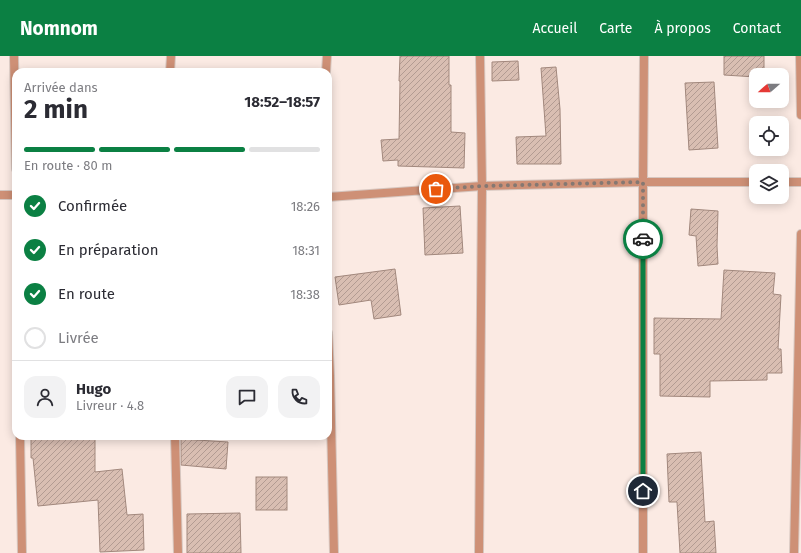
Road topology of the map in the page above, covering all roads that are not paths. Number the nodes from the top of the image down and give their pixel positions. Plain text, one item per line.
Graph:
1 (14, 56) edge
2 (170, 56) edge
3 (327, 56) edge
4 (480, 56) edge
5 (644, 56) edge
6 (800, 56) edge
7 (14, 68) edge
8 (170, 68) edge
9 (326, 68) edge
10 (801, 115) edge
11 (643, 182) junction
12 (749, 182) edge
13 (789, 182) edge
14 (801, 182) edge
15 (482, 186) junction
16 (0, 195) edge
17 (12, 195) edge
18 (332, 197) edge
19 (801, 234) edge
20 (20, 440) edge
21 (175, 440) edge
22 (331, 440) edge
23 (22, 553) edge
24 (178, 553) edge
25 (334, 553) edge
26 (479, 553) edge
27 (643, 553) edge
28 (794, 553) edge

1 - 7 street
2 - 8 street
3 - 9 street
4 - 15 street
5 - 11 street
6 - 10 street
11 - 12 street
11 - 15 street
11 - 27 street
13 - 14 street
15 - 18 street
15 - 26 street
16 - 17 street
19 - 28 street
20 - 23 street
21 - 24 street
22 - 25 street

